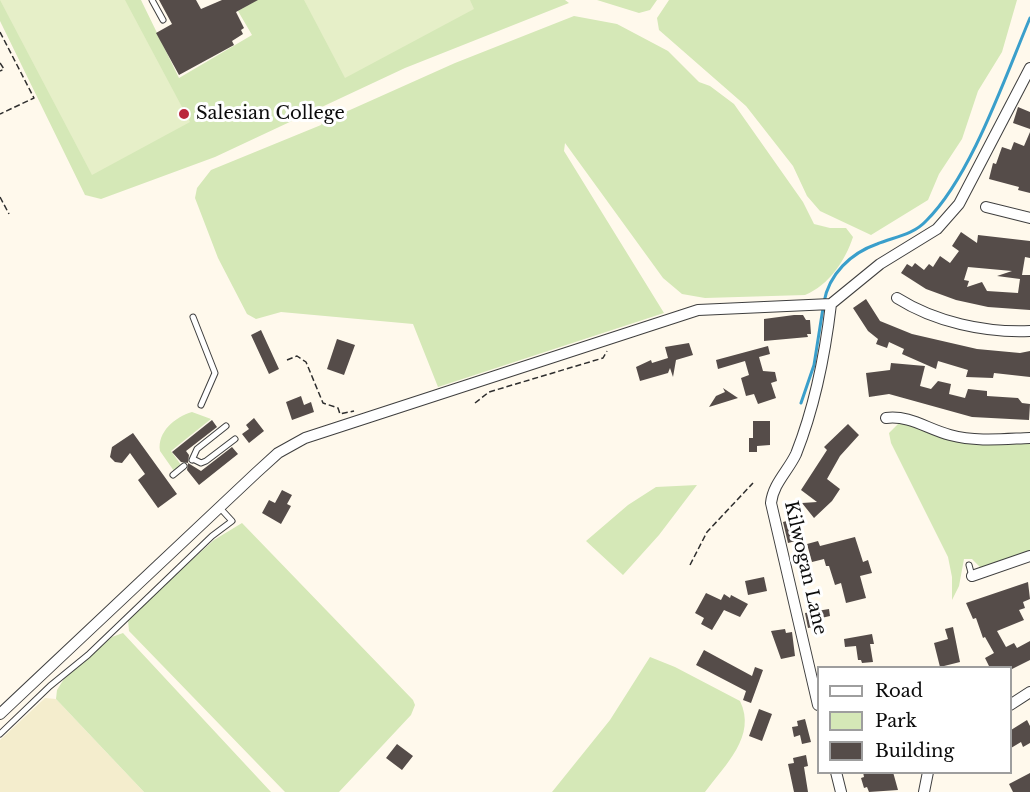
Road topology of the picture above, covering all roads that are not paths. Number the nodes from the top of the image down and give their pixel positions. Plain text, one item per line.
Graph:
1 (152, 0) edge
2 (163, 20) dead end
3 (1030, 68) edge
4 (986, 207) dead end
5 (1030, 218) edge
6 (897, 298) dead end
7 (824, 304) junction
8 (193, 317) dead end
9 (1030, 331) edge
10 (201, 405) dead end
11 (886, 418) dead end
12 (226, 426) dead end
13 (1030, 438) edge
14 (235, 439) dead end
15 (184, 466) dead end
16 (173, 475) dead end
17 (220, 508) junction
18 (1030, 556) edge
19 (969, 565) dead end
20 (972, 576) joint
21 (1030, 692) edge
22 (817, 697) edge
23 (1012, 704) edge
24 (0, 714) edge
25 (0, 734) edge
26 (836, 774) edge
27 (928, 774) edge
28 (841, 792) edge
29 (924, 792) edge

1 - 2 lane
3 - 7 street
4 - 5 street
6 - 9 street
7 - 17 street
7 - 22 street, Kilwogan Lane
8 - 10 lane
11 - 13 street
12 - 14 lane
15 - 16 lane
17 - 24 street
17 - 25 lane
18 - 20 street
19 - 20 lane
21 - 23 street
26 - 28 street
27 - 29 street

